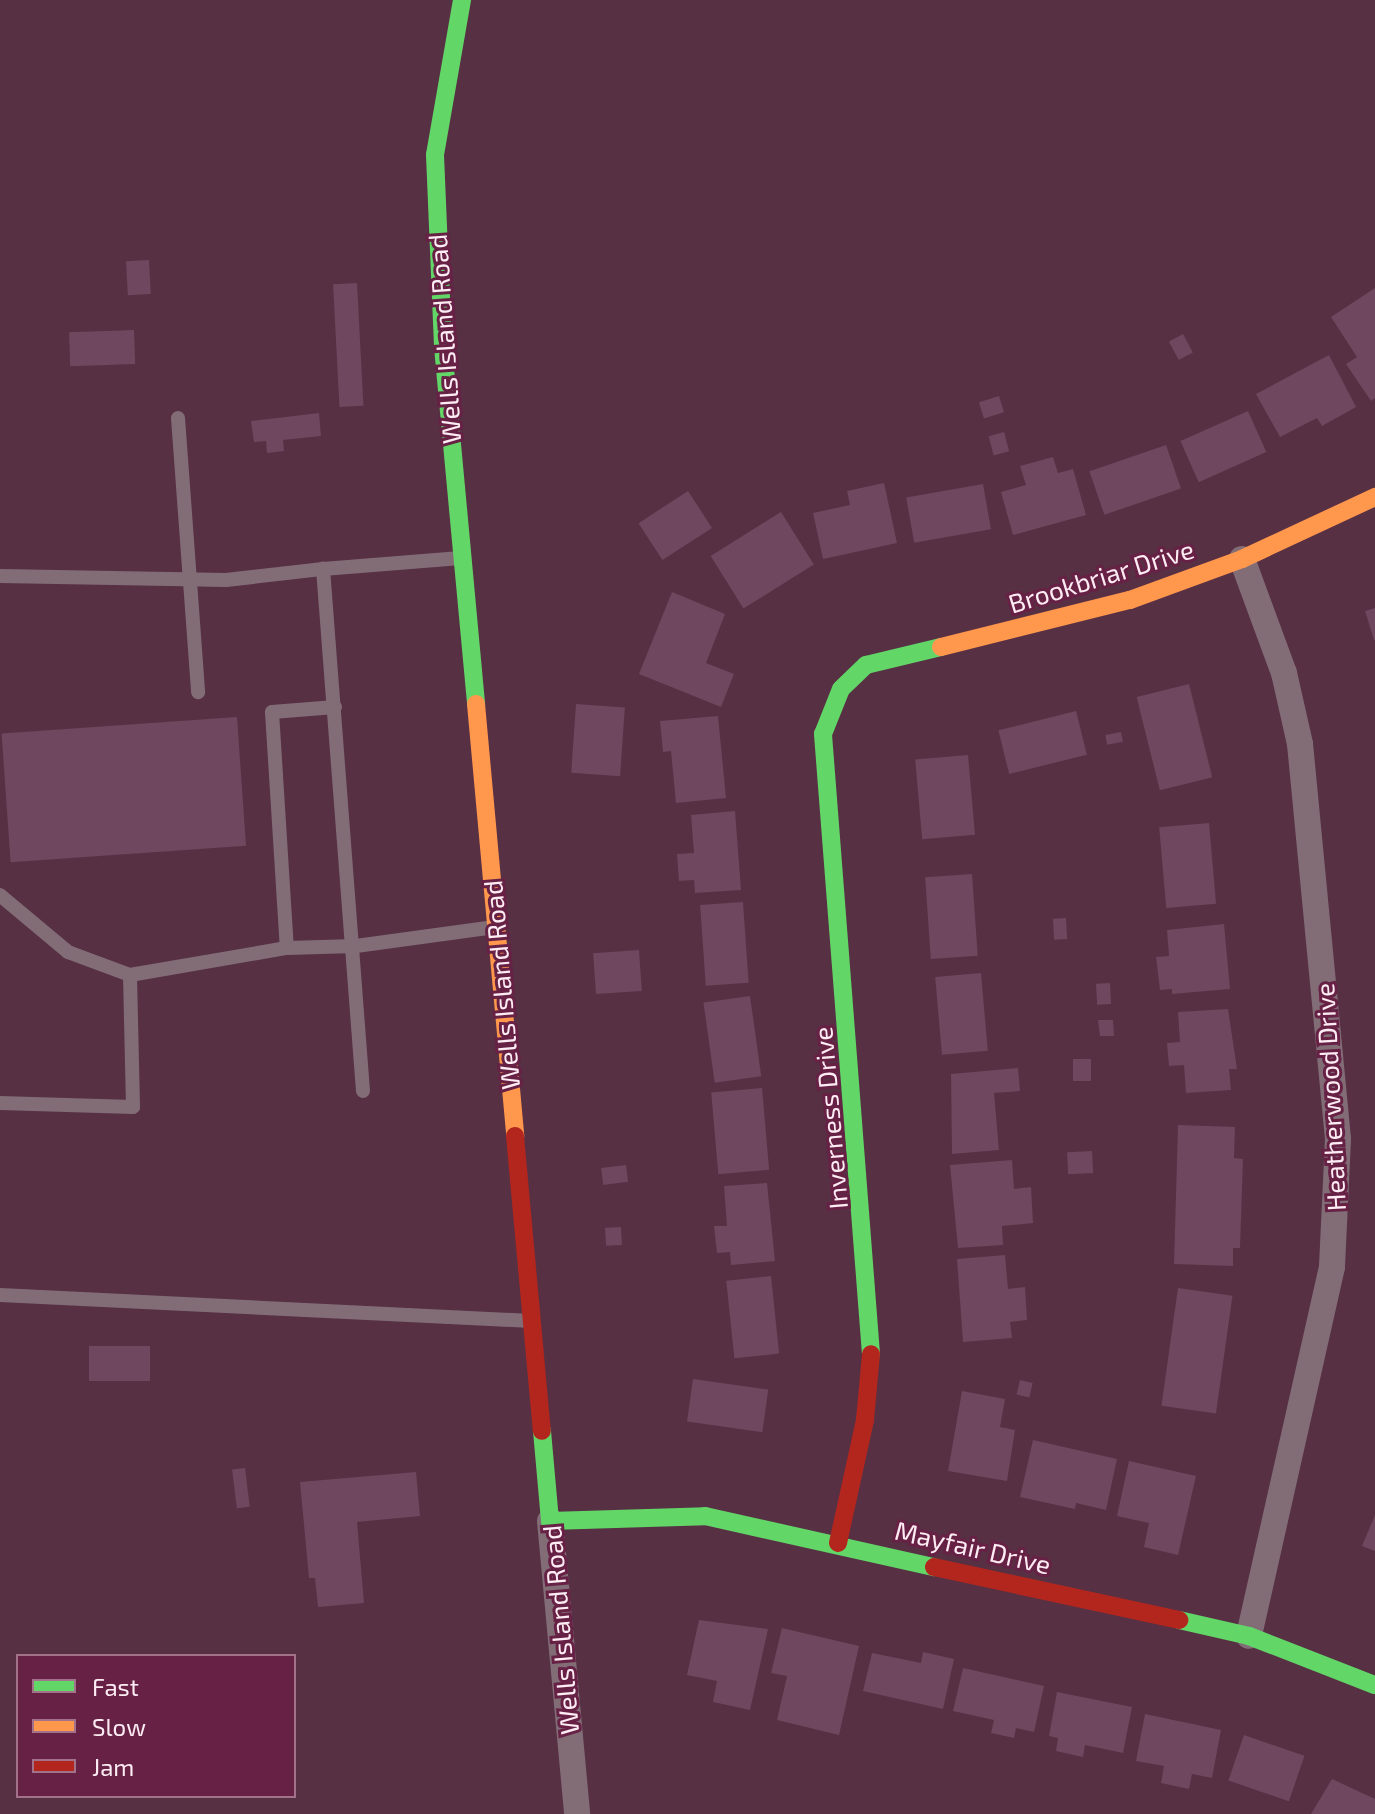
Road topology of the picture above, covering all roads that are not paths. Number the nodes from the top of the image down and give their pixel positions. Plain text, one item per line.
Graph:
1 (462, 0) edge
2 (178, 418) dead end
3 (1375, 497) edge
4 (462, 558) junction
5 (1242, 559) junction
6 (323, 569) junction
7 (0, 576) edge
8 (189, 578) junction
9 (841, 689) joint
10 (198, 692) dead end
11 (335, 707) junction
12 (0, 895) edge
13 (496, 927) junction
14 (356, 946) junction
15 (287, 948) junction
16 (130, 975) junction
17 (363, 1091) dead end
18 (0, 1103) edge
19 (0, 1295) edge
20 (531, 1321) junction
21 (550, 1521) junction
22 (838, 1543) junction
23 (1249, 1636) junction
24 (1375, 1685) edge
25 (577, 1814) edge

1 - 4 street, Wells Island Road
2 - 8 lane
3 - 5 street, Brookbriar Drive
4 - 6 lane
4 - 13 street, Wells Island Road
5 - 9 street, Brookbriar Drive
5 - 23 street, Heatherwood Drive
6 - 8 lane
6 - 11 lane
7 - 8 lane
8 - 10 lane
9 - 22 street, Inverness Drive
11 - 14 lane
11 - 15 lane
12 - 16 lane
13 - 14 lane
13 - 20 street, Wells Island Road
14 - 15 lane
14 - 17 lane
15 - 16 lane
16 - 18 lane
19 - 20 lane
20 - 21 street, Wells Island Road
21 - 22 street, Mayfair Drive
21 - 25 street, Wells Island Road
22 - 23 street, Mayfair Drive
23 - 24 street, Mayfair Drive

